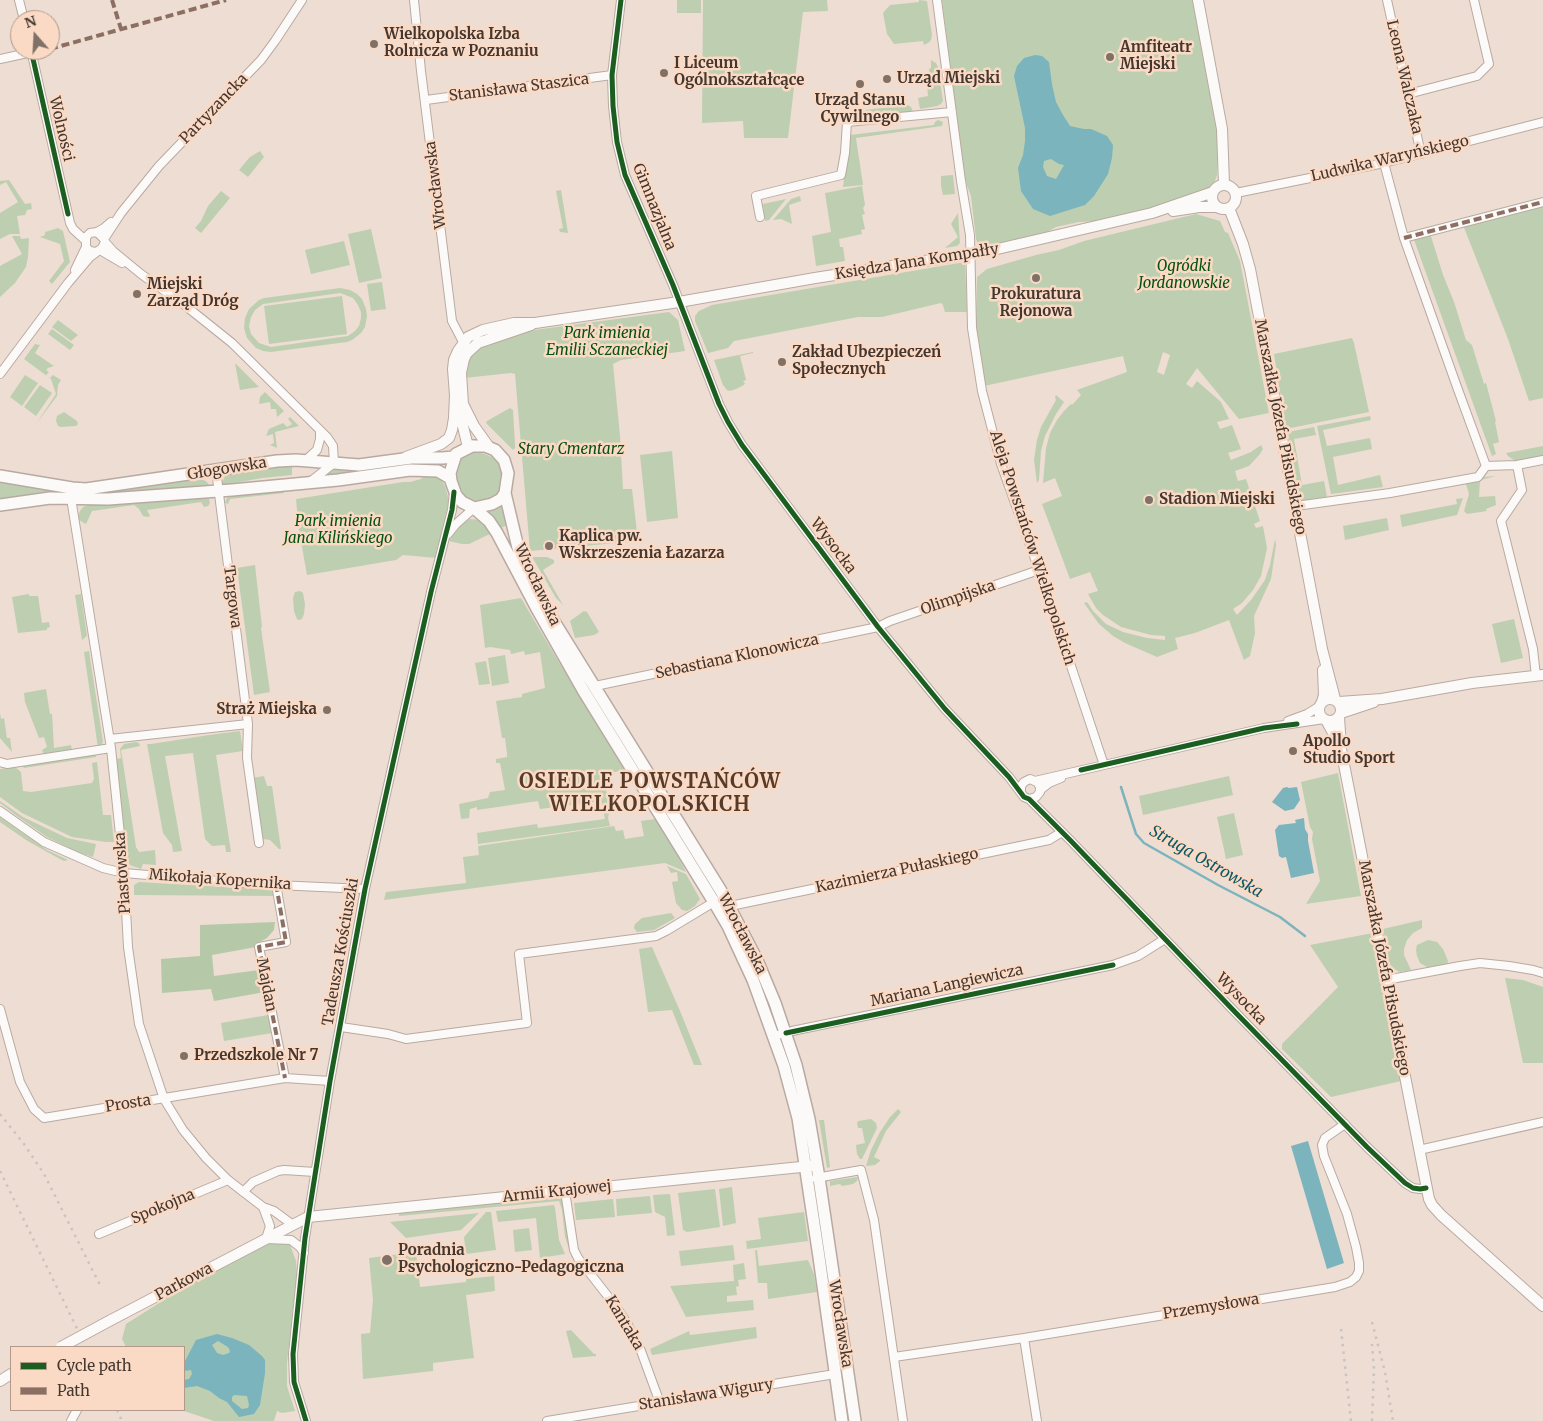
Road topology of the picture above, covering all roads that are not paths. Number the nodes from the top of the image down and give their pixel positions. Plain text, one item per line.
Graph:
1 (302, 0) edge
2 (414, 0) edge
3 (621, 0) edge
4 (937, 0) edge
5 (1198, 0) edge
6 (1386, 0) edge
7 (1474, 0) edge
8 (34, 60) edge
9 (612, 76) junction
10 (1408, 94) junction
11 (426, 100) junction
12 (952, 112) junction
13 (1543, 122) edge
14 (1421, 154) junction
15 (1384, 163) junction
16 (1224, 184) junction
17 (1213, 192) junction
18 (1236, 193) junction
19 (1543, 202) edge
20 (1217, 207) junction
21 (1229, 208) junction
22 (121, 213) junction
23 (1152, 213) junction
24 (760, 217) dead end
25 (97, 232) junction
26 (1404, 238) junction
27 (104, 240) junction
28 (85, 243) junction
29 (98, 251) junction
30 (970, 255) junction
31 (141, 274) junction
32 (68, 283) junction
33 (679, 302) junction
34 (535, 323) junction
35 (463, 342) junction
36 (0, 374) edge
37 (455, 395) junction
38 (320, 431) junction
39 (468, 447) junction
40 (489, 447) junction
41 (454, 457) junction
42 (402, 458) junction
43 (1543, 460) edge
44 (305, 461) junction
45 (334, 463) junction
46 (1517, 465) junction
47 (1486, 466) junction
48 (216, 470) junction
49 (0, 476) edge
50 (450, 478) junction
51 (309, 483) junction
52 (218, 491) junction
53 (454, 492) junction
54 (505, 493) junction
55 (71, 498) junction
56 (0, 505) edge
57 (1296, 506) junction
58 (474, 508) junction
59 (446, 537) junction
60 (1038, 570) junction
61 (878, 627) junction
62 (1322, 649) junction
63 (1539, 676) edge
64 (595, 686) junction
65 (1382, 699) junction
66 (1337, 701) junction
67 (1321, 704) junction
68 (1340, 715) junction
69 (1325, 719) junction
70 (248, 724) junction
71 (1274, 726) junction
72 (110, 740) junction
73 (111, 748) junction
74 (1341, 749) junction
75 (0, 762) edge
76 (1104, 765) junction
77 (1081, 770) junction
78 (1009, 777) junction
79 (1035, 781) junction
80 (1024, 782) junction
81 (1021, 792) junction
82 (1039, 793) junction
83 (1029, 799) junction
84 (0, 811) edge
85 (1044, 815) junction
86 (1062, 832) junction
87 (259, 843) dead end
88 (124, 873) junction
89 (276, 884) junction
90 (365, 889) junction
91 (714, 902) junction
92 (729, 906) junction
93 (1165, 939) junction
94 (1543, 973) edge
95 (1386, 980) junction
96 (0, 1009) edge
97 (341, 1027) junction
98 (786, 1033) junction
99 (774, 1036) junction
100 (285, 1078) junction
101 (330, 1081) junction
102 (164, 1099) junction
103 (1543, 1122) edge
104 (1345, 1124) junction
105 (1420, 1150) junction
106 (812, 1166) junction
107 (315, 1172) junction
108 (814, 1179) junction
109 (228, 1180) junction
110 (1426, 1188) junction
111 (565, 1191) junction
112 (243, 1192) junction
113 (263, 1207) junction
114 (308, 1217) junction
115 (293, 1225) junction
116 (99, 1234) dead end
117 (266, 1238) junction
118 (304, 1253) junction
119 (1543, 1306) edge
120 (1024, 1338) junction
121 (62, 1346) edge
122 (894, 1357) junction
123 (836, 1374) junction
124 (660, 1403) junction
125 (306, 1421) edge
126 (547, 1421) edge
127 (842, 1421) edge
128 (855, 1421) edge
129 (904, 1421) edge
130 (1037, 1421) edge

1 - 22 street, Partyzancka
2 - 11 street, Wrocławska
3 - 9 street, Gimnazjalna
4 - 12 street, Aleja Powstańców Wielkopolskich
5 - 16 street
6 - 10 street, Leona Walczaka
7 - 10 street
8 - 28 street, Wolności
9 - 11 street, Stanisława Staszica
9 - 33 street, Gimnazjalna
10 - 14 street, Leona Walczaka
11 - 35 street, Wrocławska
12 - 24 street
12 - 30 street, Aleja Powstańców Wielkopolskich
13 - 14 street, Ludwika Waryńskiego
14 - 15 street, Ludwika Waryńskiego
15 - 18 street, Ludwika Waryńskiego
15 - 26 street
16 - 17 street
16 - 18 street
17 - 20 street
17 - 23 street, Księdza Jana Kompałły
18 - 21 street
19 - 26 street
20 - 21 street
20 - 23 street, Księdza Jana Kompałły
21 - 57 street, Marszałka Józefa Piłsudskiego
22 - 25 street, Partyzancka
22 - 27 street, Partyzancka
23 - 30 street, Księdza Jana Kompałły
25 - 27 street
25 - 28 street
26 - 47 street
27 - 29 street
27 - 31 street
28 - 29 street
28 - 32 street
29 - 31 street
29 - 32 street
30 - 33 street, Księdza Jana Kompałły
30 - 60 street, Aleja Powstańców Wielkopolskich
31 - 38 street
32 - 36 street
33 - 34 street, Księdza Jana Kompałły
33 - 61 street, Wysocka
34 - 35 street
34 - 40 street
35 - 37 street
37 - 39 street
37 - 42 street
38 - 44 street
38 - 45 street
39 - 40 main road
39 - 41 main road
40 - 54 main road
41 - 42 main road, Głogowska
41 - 50 main road
42 - 45 main road, Głogowska
43 - 46 street
44 - 45 main road, Głogowska
44 - 48 main road, Głogowska
45 - 51 street
46 - 47 street
46 - 63 street
47 - 57 street
48 - 49 main road, Głogowska
48 - 52 street, Targowa
50 - 51 main road, Głogowska
50 - 53 main road
51 - 52 main road, Głogowska
52 - 55 main road, Głogowska
52 - 70 street, Targowa
53 - 58 main road
53 - 59 street, Tadeusza Kościuszki
54 - 58 main road
54 - 64 main road, Wrocławska
55 - 56 main road, Głogowska
55 - 72 street, Piastowska
57 - 62 street, Marszałka Józefa Piłsudskiego
58 - 59 street, Tadeusza Kościuszki
58 - 91 main road, Wrocławska
59 - 90 street, Tadeusza Kościuszki
60 - 61 street, Olimpijska
60 - 76 street, Aleja Powstańców Wielkopolskich
61 - 64 street, Sebastiana Klonowicza
61 - 78 street, Wysocka
62 - 66 street, Marszałka Józefa Piłsudskiego
62 - 67 street, Marszałka Józefa Piłsudskiego
63 - 65 street
64 - 92 main road, Wrocławska
65 - 66 street
65 - 68 street
66 - 67 street
66 - 68 street
67 - 69 street
67 - 71 street
68 - 69 street
68 - 74 street
69 - 71 street
69 - 74 street
70 - 72 street
70 - 87 street, Targowa
71 - 76 street
72 - 73 street, Piastowska
73 - 75 street
73 - 88 street, Piastowska
74 - 95 street, Marszałka Józefa Piłsudskiego
76 - 77 street
77 - 79 street
77 - 82 street
78 - 80 street, Wysocka
78 - 81 street, Wysocka
79 - 80 street
79 - 82 street
80 - 81 street
81 - 83 street
82 - 83 street
82 - 85 street, Wysocka
83 - 85 street, Wysocka
84 - 88 street, Mikołaja Kopernika
85 - 86 street, Wysocka
86 - 92 street, Kazimierza Pułaskiego
86 - 93 street, Wysocka
88 - 89 street, Mikołaja Kopernika
88 - 102 street, Piastowska
89 - 90 street, Mikołaja Kopernika
89 - 100 street, Majdan
90 - 97 street, Tadeusza Kościuszki
91 - 92 street
91 - 97 street
91 - 99 main road, Wrocławska
92 - 98 main road, Wrocławska
93 - 98 street, Mariana Langiewicza
93 - 104 street, Wysocka
94 - 95 street
95 - 105 street, Marszałka Józefa Piłsudskiego
96 - 102 street, Prosta
97 - 101 street, Tadeusza Kościuszki
98 - 99 street, Mariana Langiewicza
98 - 106 main road, Wrocławska
99 - 106 main road, Wrocławska
100 - 101 street, Prosta
100 - 102 street, Prosta
101 - 107 street, Tadeusza Kościuszki
102 - 109 street, Piastowska
103 - 105 street
104 - 110 street, Wysocka
104 - 120 street, Przemysłowa
105 - 110 street, Marszałka Józefa Piłsudskiego
106 - 108 main road, Wrocławska
106 - 111 street, Armii Krajowej
107 - 112 street
107 - 114 street, Tadeusza Kościuszki
108 - 122 street
108 - 123 main road, Wrocławska
108 - 128 main road, Wrocławska
109 - 112 street, Piastowska
109 - 116 street, Spokojna
110 - 119 street
111 - 114 street, Armii Krajowej
111 - 124 street, Kantaka
112 - 113 street, Piastowska
113 - 115 street, Piastowska
113 - 117 street
114 - 115 street, Parkowa
114 - 118 street, Tadeusza Kościuszki
115 - 117 street, Parkowa
117 - 118 street
117 - 121 street, Parkowa, bridge
118 - 125 street, Tadeusza Kościuszki
120 - 122 street, Przemysłowa
120 - 130 street
122 - 129 street
123 - 124 street, Stanisława Wigury
123 - 127 main road, Wrocławska
124 - 126 street, Stanisława Wigury

